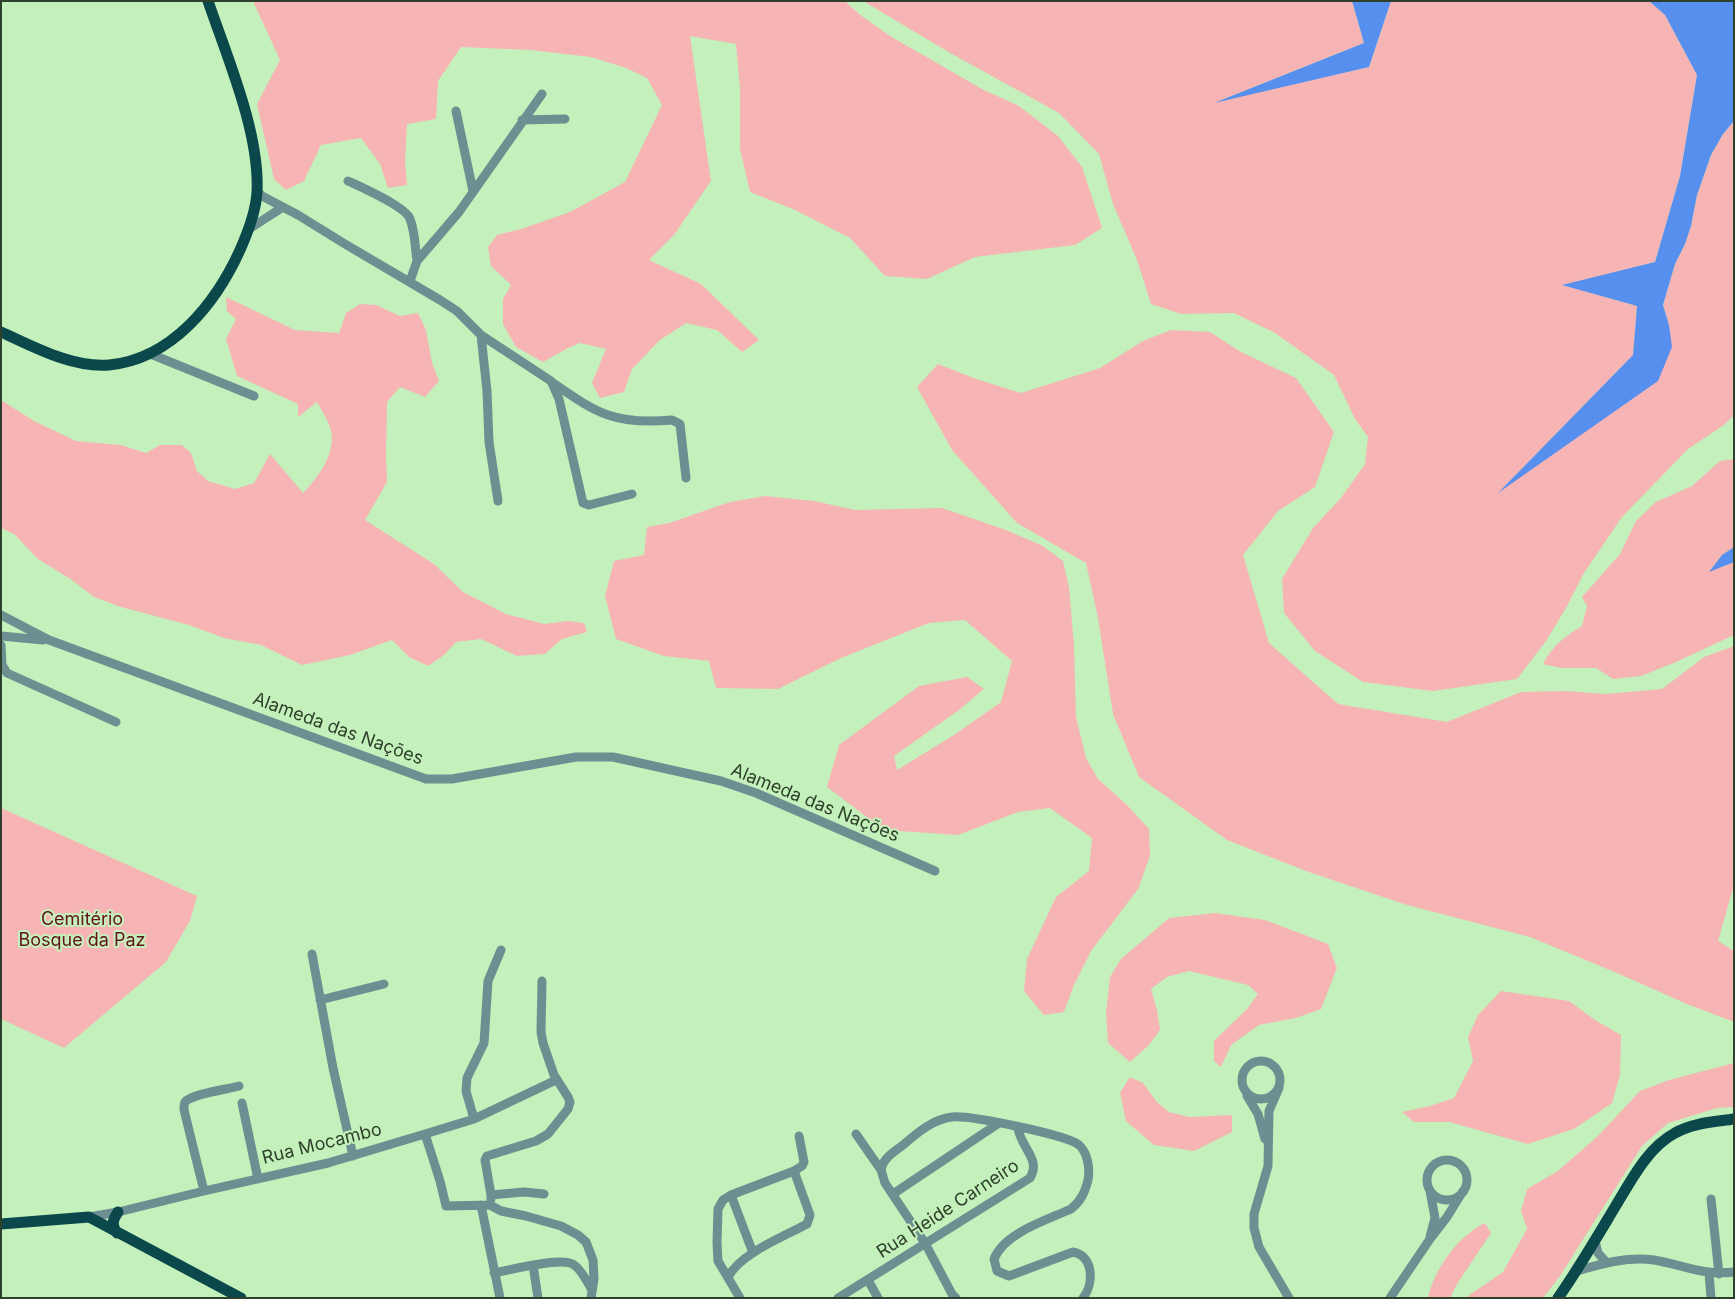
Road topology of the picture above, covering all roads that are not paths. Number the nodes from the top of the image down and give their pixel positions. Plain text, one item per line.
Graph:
1 (208, 1) edge
2 (542, 94) dead end
3 (456, 111) dead end
4 (565, 119) dead end
5 (522, 120) junction
6 (348, 181) dead end
7 (257, 191) junction
8 (473, 191) junction
9 (283, 207) junction
10 (248, 229) junction
11 (417, 261) junction
12 (410, 282) junction
13 (1, 332) edge
14 (481, 335) junction
15 (148, 353) junction
16 (551, 381) junction
17 (254, 396) dead end
18 (686, 478) dead end
19 (632, 494) dead end
20 (498, 501) dead end
21 (1, 615) edge
22 (1, 636) edge
23 (49, 640) junction
24 (1, 644) edge
25 (116, 722) dead end
26 (935, 871) dead end
27 (501, 950) dead end
28 (312, 954) dead end
29 (542, 981) dead end
30 (384, 984) dead end
31 (320, 1000) junction
32 (556, 1080) junction
33 (239, 1086) dead end
34 (1279, 1088) junction
35 (1246, 1094) junction
36 (242, 1103) dead end
37 (474, 1119) junction
38 (1734, 1119) edge
39 (999, 1123) junction
40 (1018, 1127) junction
41 (425, 1134) junction
42 (856, 1134) dead end
43 (799, 1136) dead end
44 (1267, 1149) junction
45 (353, 1156) junction
46 (882, 1170) junction
47 (794, 1171) junction
48 (258, 1178) junction
49 (1430, 1190) junction
50 (204, 1191) junction
51 (1463, 1192) junction
52 (544, 1194) dead end
53 (893, 1194) junction
54 (491, 1195) junction
55 (731, 1196) junction
56 (1711, 1199) dead end
57 (486, 1205) junction
58 (118, 1212) junction
59 (89, 1217) junction
60 (1, 1224) edge
61 (117, 1232) junction
62 (1430, 1239) junction
63 (925, 1243) junction
64 (1594, 1248) junction
65 (753, 1253) junction
66 (1607, 1263) junction
67 (533, 1265) junction
68 (1577, 1271) junction
69 (1734, 1272) edge
70 (494, 1273) junction
71 (1714, 1274) junction
72 (728, 1277) junction
73 (868, 1280) junction
74 (592, 1294) edge
75 (952, 1296) edge
76 (241, 1298) edge
77 (500, 1298) edge
78 (538, 1298) edge
79 (740, 1298) edge
80 (838, 1298) edge
81 (878, 1298) edge
82 (1083, 1298) edge
83 (1288, 1298) edge
84 (1390, 1298) edge
85 (1558, 1298) edge
86 (1712, 1298) edge

1 - 7 main road
2 - 5 street
3 - 8 street
4 - 5 street
5 - 8 street
6 - 11 street
7 - 9 street
7 - 10 main road
8 - 11 street
9 - 10 street
9 - 12 street
10 - 15 main road
11 - 12 street
12 - 14 street
13 - 15 main road
14 - 16 street
14 - 20 street
15 - 17 street
16 - 18 street
16 - 19 street
21 - 23 street, Alameda das Nações
22 - 23 street, Alameda das Nações
23 - 26 street, Alameda das Nações
24 - 25 street
27 - 37 street
28 - 31 street
29 - 32 street
30 - 31 street
31 - 45 street
32 - 37 street, Rua Mocambo
32 - 54 street
33 - 50 street
34 - 35 street
34 - 35 street
34 - 44 street
35 - 44 street
36 - 48 street
37 - 41 street, Rua Mocambo
38 - 64 main road
39 - 40 street
39 - 46 street
39 - 53 street
40 - 63 street, Rua Heide Carneiro
40 - 82 street
41 - 45 street, Rua Mocambo
41 - 57 street
42 - 46 street
43 - 47 street
44 - 83 street
45 - 48 street, Rua Mocambo
46 - 53 street
47 - 55 street
47 - 65 street
48 - 50 street, Rua Mocambo
49 - 51 street
49 - 51 street
49 - 62 street
50 - 58 street, Rua Mocambo
51 - 62 street
52 - 54 street
53 - 63 street
54 - 57 street
55 - 65 street
55 - 72 street
56 - 71 street
57 - 70 street
57 - 74 street
58 - 59 street, Rua Mocambo
58 - 61 main road
59 - 60 main road, Rua Mocambo
59 - 61 main road
61 - 76 main road
62 - 84 street
63 - 73 street, Rua Heide Carneiro
63 - 75 street
64 - 66 street
64 - 68 main road
65 - 72 street
66 - 68 street
66 - 71 street
67 - 70 street
67 - 74 street
67 - 78 street
68 - 85 main road
69 - 71 street
70 - 77 street
71 - 86 street
72 - 79 street
73 - 80 street, Rua Heide Carneiro
73 - 81 street

